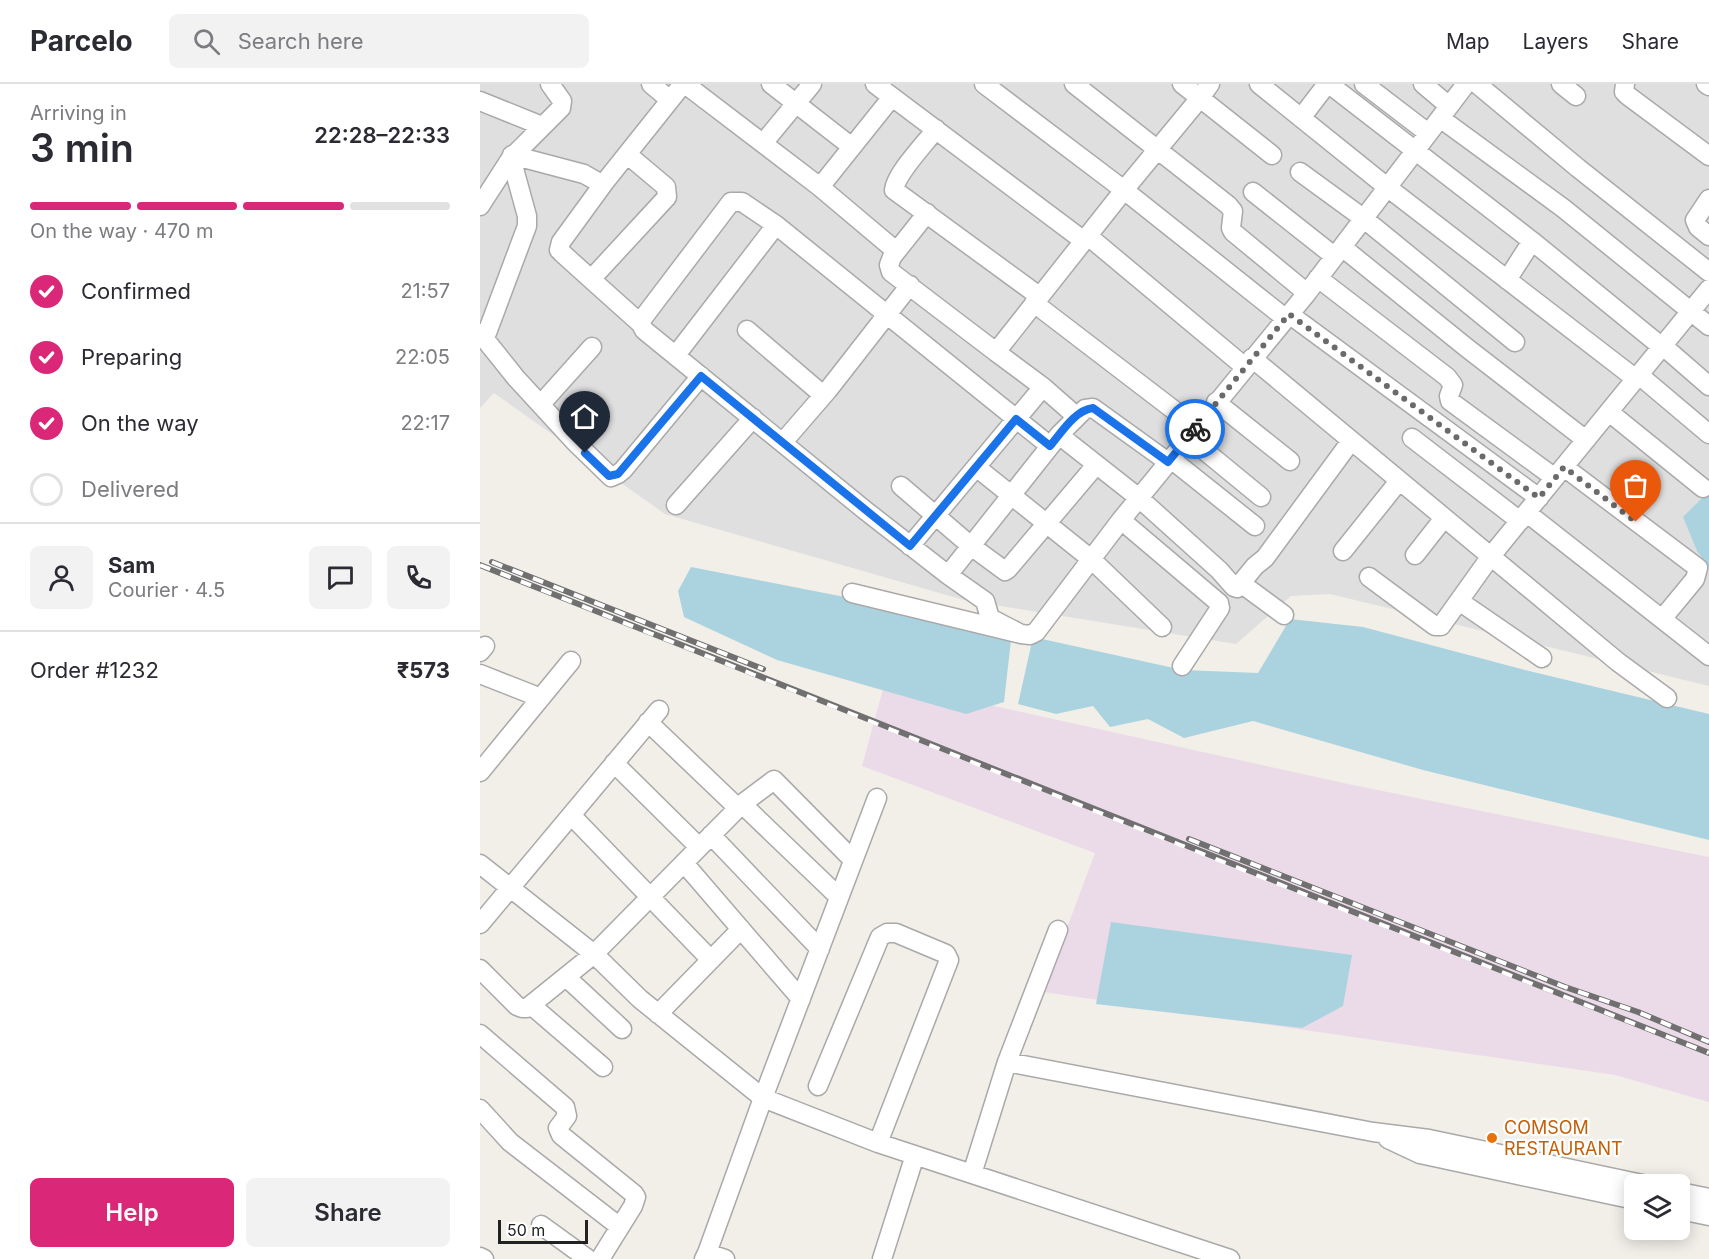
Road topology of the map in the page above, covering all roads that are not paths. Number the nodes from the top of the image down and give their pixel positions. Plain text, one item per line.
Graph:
1 (550, 84) edge
2 (651, 84) edge
3 (684, 84) edge
4 (771, 84) edge
5 (812, 84) edge
6 (875, 84) edge
7 (984, 84) edge
8 (1074, 84) edge
9 (1182, 84) edge
10 (1259, 84) edge
11 (1328, 84) edge
12 (1364, 84) edge
13 (1423, 84) edge
14 (1466, 84) edge
15 (1477, 84) edge
16 (1561, 84) edge
17 (1625, 84) edge
18 (1205, 91) edge
19 (1576, 96) dead end
20 (892, 97) junction
21 (670, 100) junction
22 (480, 102) edge
23 (796, 104) junction
24 (1445, 112) junction
25 (1301, 118) junction
26 (542, 126) junction
27 (936, 129) junction
28 (1428, 134) junction
29 (764, 142) junction
30 (852, 147) junction
31 (1158, 149) junction
32 (1415, 151) junction
33 (628, 154) junction
34 (1272, 155) dead end
35 (512, 156) junction
36 (1709, 156) edge
37 (1300, 172) dead end
38 (604, 183) junction
39 (820, 187) junction
40 (1387, 187) junction
41 (1124, 190) junction
42 (1252, 192) dead end
43 (1709, 199) edge
44 (480, 206) edge
45 (927, 213) junction
46 (1363, 218) junction
47 (776, 225) junction
48 (1709, 236) edge
49 (1086, 238) junction
50 (1532, 241) junction
51 (897, 251) junction
52 (1338, 252) junction
53 (1709, 272) edge
54 (1318, 278) junction
55 (1507, 280) junction
56 (593, 281) junction
57 (910, 285) junction
58 (1709, 289) edge
59 (1307, 294) junction
60 (1036, 299) junction
61 (1691, 311) junction
62 (887, 314) junction
63 (1287, 316) junction
64 (641, 324) junction
65 (1709, 326) edge
66 (747, 330) dead end
67 (483, 335) edge
68 (1515, 342) dead end
69 (1662, 347) junction
70 (592, 348) dead end
71 (996, 352) junction
72 (676, 356) junction
73 (1248, 363) junction
74 (701, 376) junction
75 (1638, 377) junction
76 (1709, 386) edge
77 (1043, 387) junction
78 (823, 395) junction
79 (1216, 402) junction
80 (541, 404) junction
81 (1609, 412) junction
82 (1076, 416) junction
83 (753, 418) junction
84 (1016, 419) junction
85 (1192, 432) junction
86 (1709, 434) edge
87 (1412, 438) dead end
88 (1055, 440) junction
89 (1586, 440) junction
90 (1351, 441) junction
91 (783, 442) junction
92 (1169, 460) junction
93 (1290, 461) dead end
94 (1096, 465) junction
95 (976, 467) junction
96 (1560, 472) junction
97 (1399, 481) junction
98 (902, 486) dead end
99 (1702, 488) dead end
100 (1011, 496) junction
101 (1261, 497) dead end
102 (1139, 498) junction
103 (1539, 498) junction
104 (676, 505) dead end
105 (936, 515) junction
106 (1523, 517) junction
107 (1444, 518) junction
108 (1121, 520) junction
109 (1047, 524) junction
110 (1255, 526) dead end
111 (910, 546) junction
112 (971, 546) junction
113 (1343, 551) dead end
114 (1415, 555) dead end
115 (1491, 556) junction
116 (1091, 559) junction
117 (948, 575) junction
118 (1369, 577) dead end
119 (1242, 584) junction
120 (852, 594) dead end
121 (1459, 601) junction
122 (1284, 615) dead end
123 (1662, 619) junction
124 (1162, 627) dead end
125 (1021, 634) junction
126 (1709, 657) edge
127 (1542, 658) dead end
128 (571, 661) dead end
129 (1182, 666) dead end
130 (480, 674) edge
131 (541, 698) junction
132 (1667, 698) dead end
133 (614, 763) junction
134 (480, 772) edge
135 (877, 798) dead end
136 (740, 806) junction
137 (571, 815) junction
138 (705, 841) junction
139 (853, 860) junction
140 (684, 863) junction
141 (480, 864) edge
142 (510, 888) junction
143 (650, 897) junction
144 (839, 897) junction
145 (480, 924) edge
146 (741, 929) junction
147 (1058, 930) dead end
148 (819, 949) junction
149 (594, 954) junction
150 (711, 960) junction
151 (480, 969) edge
152 (566, 977) junction
153 (801, 999) junction
154 (531, 1005) junction
155 (658, 1014) junction
156 (622, 1029) dead end
157 (480, 1034) edge
158 (1007, 1062) junction
159 (603, 1067) dead end
160 (818, 1086) dead end
161 (763, 1098) junction
162 (480, 1109) edge
163 (878, 1143) junction
164 (915, 1155) junction
165 (972, 1174) junction
166 (1612, 1186) junction
167 (1624, 1186) edge
168 (1624, 1193) edge
169 (1690, 1194) edge
170 (1709, 1198) edge
171 (1690, 1212) edge
172 (1709, 1216) edge
173 (541, 1225) dead end
174 (620, 1227) junction
175 (705, 1256) edge
176 (588, 1259) edge
177 (600, 1259) edge
178 (725, 1259) edge
179 (882, 1259) edge
180 (1230, 1259) edge

1 - 26 street
2 - 21 street
3 - 21 street
3 - 29 street
4 - 23 street
5 - 23 street
6 - 20 street
7 - 41 street
8 - 31 street
9 - 18 street
10 - 25 street
11 - 25 street
11 - 32 street
12 - 28 street
13 - 24 street
14 - 24 street
15 - 53 street
16 - 19 street
17 - 36 street
18 - 31 street
18 - 34 street
20 - 27 street
20 - 30 street
21 - 33 street
22 - 26 street
23 - 29 street
23 - 30 street
24 - 28 street
24 - 61 street
25 - 40 street
26 - 35 street
27 - 45 street
27 - 49 street
28 - 32 street
29 - 39 street
30 - 39 street
31 - 41 street
31 - 59 street
32 - 40 street
32 - 50 street
33 - 38 street
33 - 56 street
35 - 38 street
35 - 44 street
35 - 67 street
37 - 46 street
38 - 56 street
39 - 51 street
40 - 46 street
40 - 55 street
41 - 49 street
41 - 63 street
42 - 52 street
43 - 48 street
45 - 51 street
45 - 60 street
46 - 52 street
46 - 68 street
47 - 62 street
47 - 64 street
47 - 72 street
49 - 60 street
49 - 73 street
50 - 55 street
50 - 69 street
51 - 57 street
52 - 54 street
52 - 89 street
54 - 59 street
54 - 96 street
55 - 75 street
56 - 64 street
57 - 62 street
57 - 71 street
58 - 61 street
59 - 63 street
60 - 71 street
60 - 85 street
61 - 65 street
61 - 69 street
62 - 78 street
62 - 84 street
63 - 73 street
63 - 103 street
64 - 72 street
66 - 78 street
67 - 80 street
69 - 75 street
69 - 76 street
70 - 80 street
71 - 77 street
72 - 74 street
73 - 79 street
73 - 90 street
74 - 80 street
74 - 83 street
75 - 81 street
75 - 86 street
77 - 82 street
77 - 84 street
78 - 91 street
79 - 85 street
79 - 93 street
81 - 89 street
81 - 99 street
82 - 88 street
82 - 92 street
83 - 91 street
83 - 104 street
84 - 88 street
84 - 95 street
85 - 92 street
85 - 101 street
87 - 106 street
88 - 94 street
88 - 100 street
89 - 96 street
90 - 97 street
90 - 119 street
91 - 111 street
92 - 102 street
92 - 110 street
94 - 102 street
94 - 109 street
95 - 100 street
95 - 105 street
96 - 103 street
96 - 123 street
97 - 107 street
97 - 113 street
98 - 105 street
100 - 109 street
100 - 112 street
102 - 108 street
102 - 119 street
103 - 106 street
105 - 111 street
105 - 112 street
106 - 115 street
106 - 123 street
107 - 114 street
107 - 115 street
108 - 116 street
108 - 129 street
109 - 112 street
109 - 116 street
111 - 117 street
112 - 117 street
115 - 121 street
115 - 132 street
116 - 124 street
116 - 125 street
117 - 125 street
118 - 121 street
119 - 122 street
120 - 125 street
121 - 127 street
123 - 126 street
128 - 131 street
130 - 131 street
131 - 134 street
133 - 136 street
133 - 137 street
133 - 138 street
135 - 139 street
136 - 138 street
136 - 139 street
136 - 144 street
137 - 142 street
137 - 143 street
138 - 140 street
138 - 148 street
139 - 144 street
140 - 143 street
140 - 146 street
141 - 142 street
142 - 145 street
142 - 149 street
143 - 149 street
143 - 150 street
144 - 148 street
146 - 150 street
146 - 153 street
147 - 158 street
148 - 153 street
149 - 152 street
149 - 155 street
150 - 155 street
151 - 154 street
152 - 154 street
152 - 156 street
153 - 161 street
154 - 159 street
155 - 161 street
157 - 174 street
158 - 165 street
158 - 166 street
160 - 163 street
161 - 163 street
161 - 175 street
162 - 174 street
163 - 164 street
164 - 165 street
164 - 179 street
165 - 180 street
166 - 167 street
166 - 168 street
169 - 170 street
171 - 172 street
173 - 176 street
174 - 177 street
175 - 178 street

